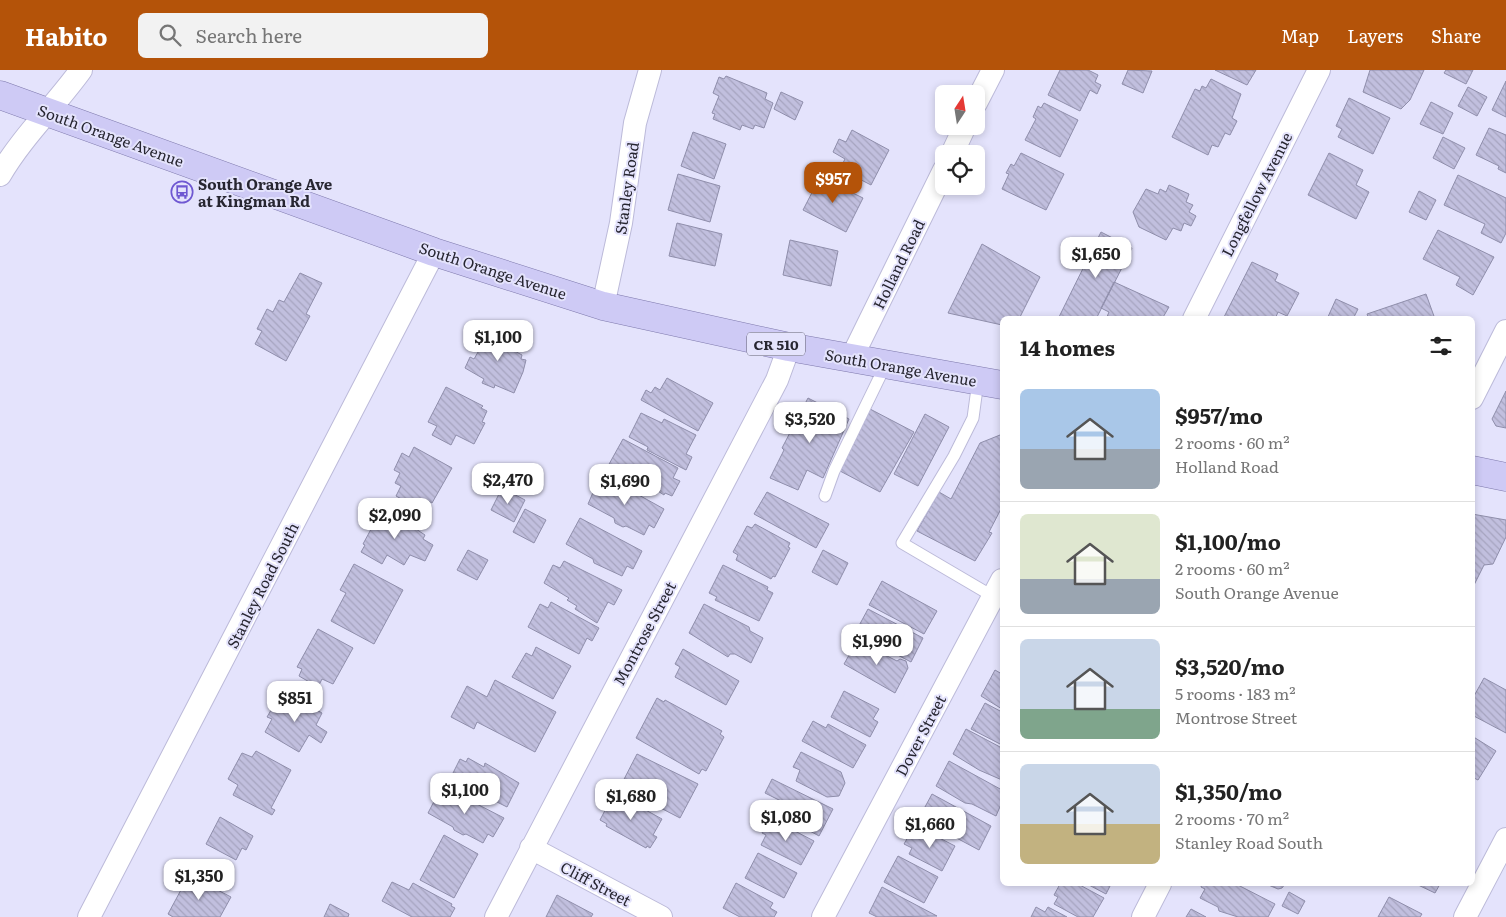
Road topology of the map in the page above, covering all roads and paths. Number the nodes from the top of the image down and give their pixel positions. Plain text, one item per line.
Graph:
1 (81, 70) edge
2 (650, 70) edge
3 (993, 70) edge
4 (1319, 70) edge
5 (985, 86) edge
6 (0, 95) edge
7 (49, 112) junction
8 (0, 175) edge
9 (935, 188) edge
10 (434, 252) junction
11 (603, 306) junction
12 (1196, 316) edge
13 (1506, 331) edge
14 (789, 347) junction
15 (852, 358) junction
16 (886, 363) junction
17 (990, 383) edge
18 (1475, 392) edge
19 (1475, 471) edge
20 (1506, 477) edge
21 (825, 496) dead end
22 (998, 588) edge
23 (1506, 839) edge
24 (531, 848) junction
25 (1159, 886) edge
26 (90, 917) edge
27 (496, 917) edge
28 (661, 917) edge
29 (823, 917) edge
30 (1143, 917) edge
31 (1465, 917) edge

1 - 7 street
2 - 11 street, Stanley Road
3 - 5 street
4 - 12 street, Longfellow Avenue
6 - 7 main road, South Orange Avenue / CR 510
7 - 8 street
7 - 10 main road, South Orange Avenue / CR 510
9 - 15 street, Holland Road
10 - 11 main road, South Orange Avenue / CR 510
10 - 26 street, Stanley Road South
11 - 14 main road, South Orange Avenue / CR 510
13 - 18 street
14 - 15 main road, South Orange Avenue / CR 510
14 - 24 street, Montrose Street
15 - 16 main road, South Orange Avenue / CR 510
16 - 17 main road, South Orange Avenue / CR 510
16 - 21 lane
17 - 22 lane
19 - 20 main road
22 - 29 street, Dover Street
23 - 31 street
24 - 27 street, Montrose Street
24 - 28 street, Cliff Street
25 - 30 street

